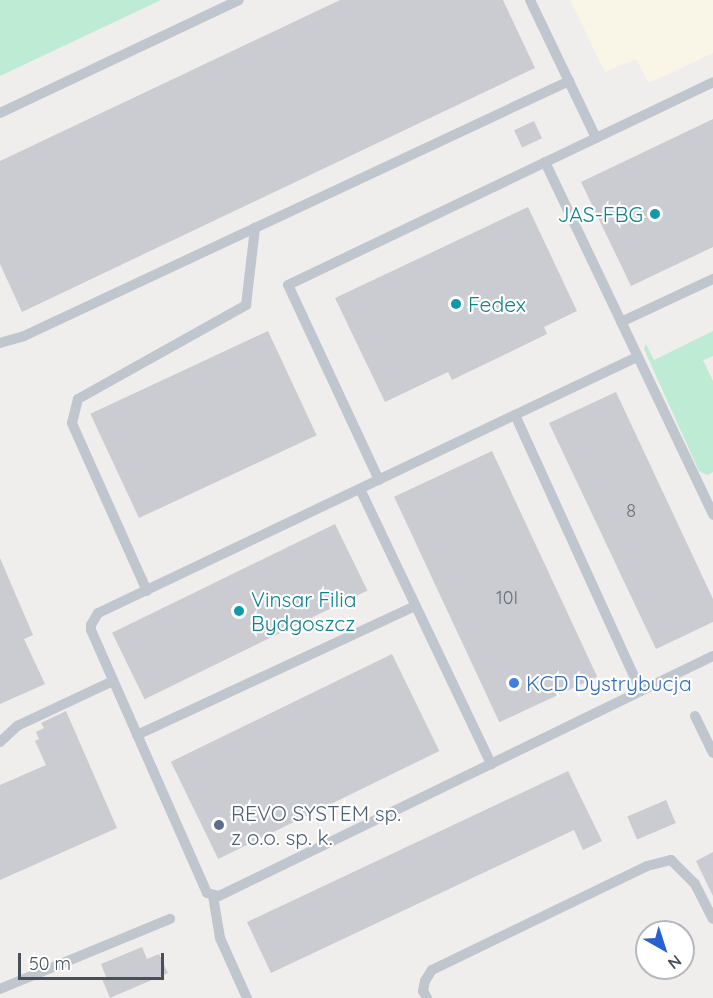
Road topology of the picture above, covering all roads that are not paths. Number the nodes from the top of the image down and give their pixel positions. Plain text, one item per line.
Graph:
1 (239, 0) edge
2 (531, 0) edge
3 (569, 81) junction
4 (713, 82) edge
5 (0, 113) edge
6 (596, 138) junction
7 (545, 162) junction
8 (255, 228) junction
9 (713, 279) edge
10 (621, 322) junction
11 (0, 343) edge
12 (637, 357) junction
13 (515, 414) junction
14 (379, 480) junction
15 (360, 489) junction
16 (713, 515) edge
17 (147, 591) junction
18 (415, 606) junction
19 (713, 656) edge
20 (113, 681) junction
21 (641, 691) junction
22 (695, 716) dead end
23 (137, 735) junction
24 (0, 742) edge
25 (713, 753) edge
26 (491, 764) junction
27 (213, 896) junction
28 (170, 919) dead end
29 (713, 919) edge
30 (0, 989) edge
31 (247, 998) edge
32 (426, 998) edge

1 - 5 lane
2 - 3 lane
3 - 6 lane
3 - 8 lane
4 - 6 lane
6 - 7 lane
7 - 10 lane
7 - 14 lane
8 - 11 lane
8 - 17 lane
9 - 10 lane
10 - 12 lane
12 - 13 lane
12 - 16 lane
13 - 14 lane
13 - 21 lane
14 - 15 lane
15 - 17 lane
15 - 18 lane
17 - 20 lane
18 - 23 lane
18 - 26 lane
19 - 21 lane
20 - 23 lane
20 - 24 lane
21 - 26 lane
22 - 25 lane
23 - 27 lane
26 - 27 lane
27 - 31 lane
28 - 30 lane
29 - 32 lane

